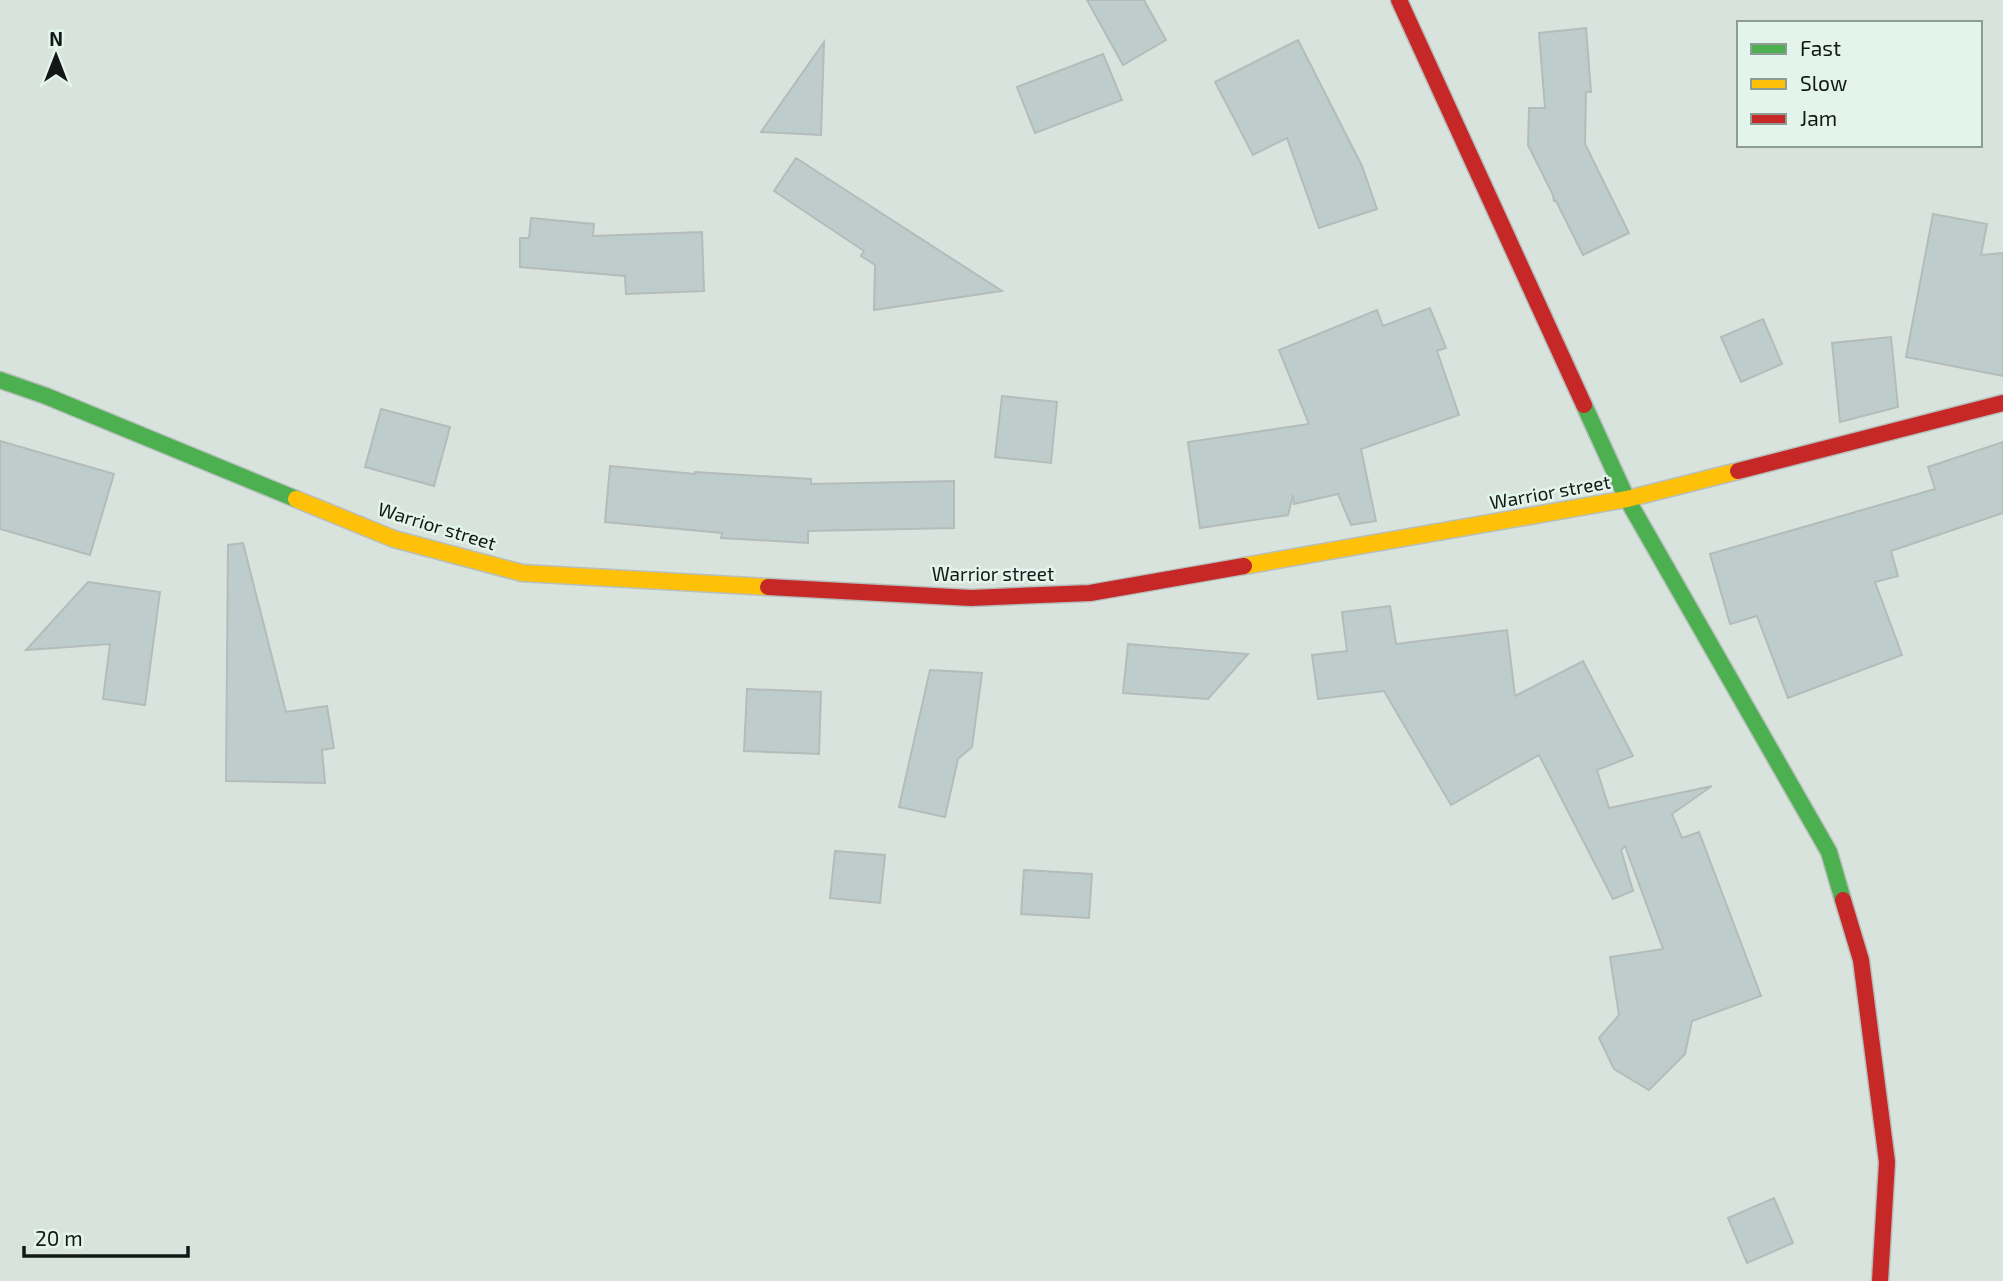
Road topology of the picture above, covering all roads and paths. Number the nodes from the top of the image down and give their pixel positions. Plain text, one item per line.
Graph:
1 (1399, 0) edge
2 (0, 380) edge
3 (2003, 403) edge
4 (1627, 499) junction
5 (1880, 1281) edge

1 - 4 street
2 - 4 street, Warrior street
3 - 4 street, Warrior street
4 - 5 street

